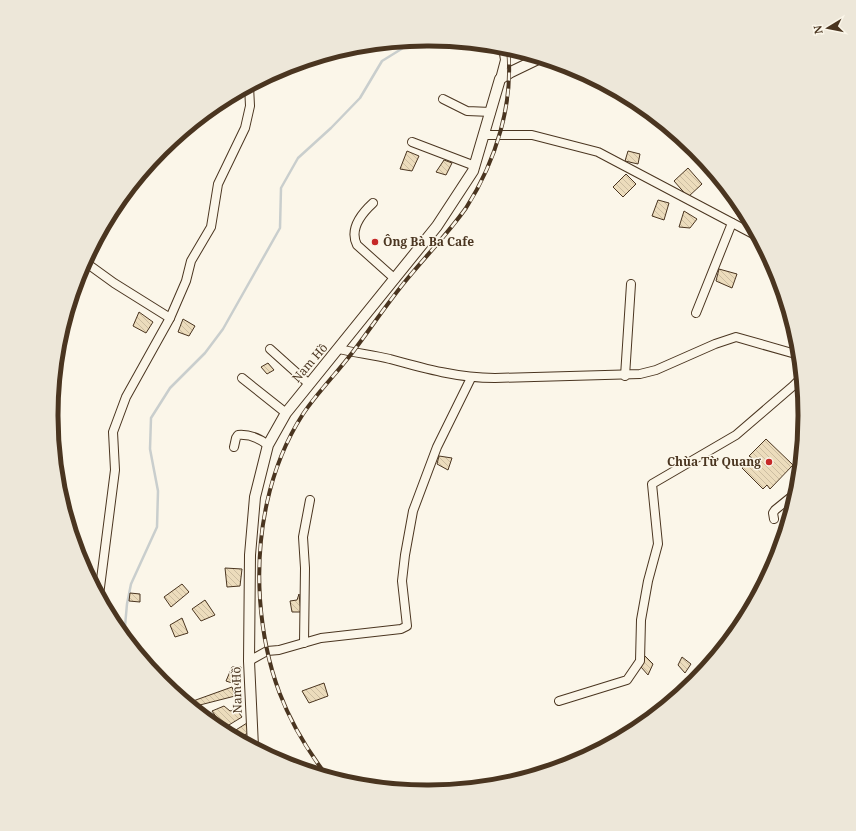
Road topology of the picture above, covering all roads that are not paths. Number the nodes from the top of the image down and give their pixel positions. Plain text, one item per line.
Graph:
1 (504, 54) edge
2 (533, 62) edge
3 (500, 79) junction
4 (250, 92) edge
5 (443, 99) dead end
6 (492, 112) junction
7 (485, 135) junction
8 (412, 142) dead end
9 (475, 166) junction
10 (373, 203) dead end
11 (732, 223) junction
12 (748, 231) edge
13 (91, 266) edge
14 (395, 279) junction
15 (631, 284) dead end
16 (696, 314) dead end
17 (170, 318) junction
18 (270, 349) dead end
19 (339, 349) junction
20 (792, 353) edge
21 (625, 376) junction
22 (242, 378) dead end
23 (471, 378) junction
24 (309, 384) junction
25 (796, 384) edge
26 (286, 413) junction
27 (268, 445) junction
28 (234, 447) dead end
29 (310, 500) dead end
30 (787, 500) edge
31 (774, 519) dead end
32 (101, 586) edge
33 (304, 642) junction
34 (249, 661) junction
35 (560, 701) dead end
36 (254, 741) edge

1 - 3 street
2 - 3 street
3 - 6 street, Nam Hồ
4 - 17 street
5 - 6 street
6 - 7 street, Nam Hồ
7 - 9 street, Nam Hồ
7 - 11 street
8 - 9 street
9 - 14 street, Nam Hồ
10 - 14 street
11 - 12 street
11 - 16 street
13 - 17 street
14 - 19 street, Nam Hồ
15 - 21 street
17 - 32 street
18 - 24 street
19 - 23 street
19 - 24 street, Nam Hồ
20 - 21 street
21 - 23 street
22 - 26 street
23 - 33 street
24 - 26 street, Nam Hồ
25 - 35 street
26 - 27 street, Nam Hồ
27 - 28 street
27 - 34 street, Nam Hồ
29 - 33 street
30 - 31 street
33 - 34 street
34 - 36 street, Nam Hồ

